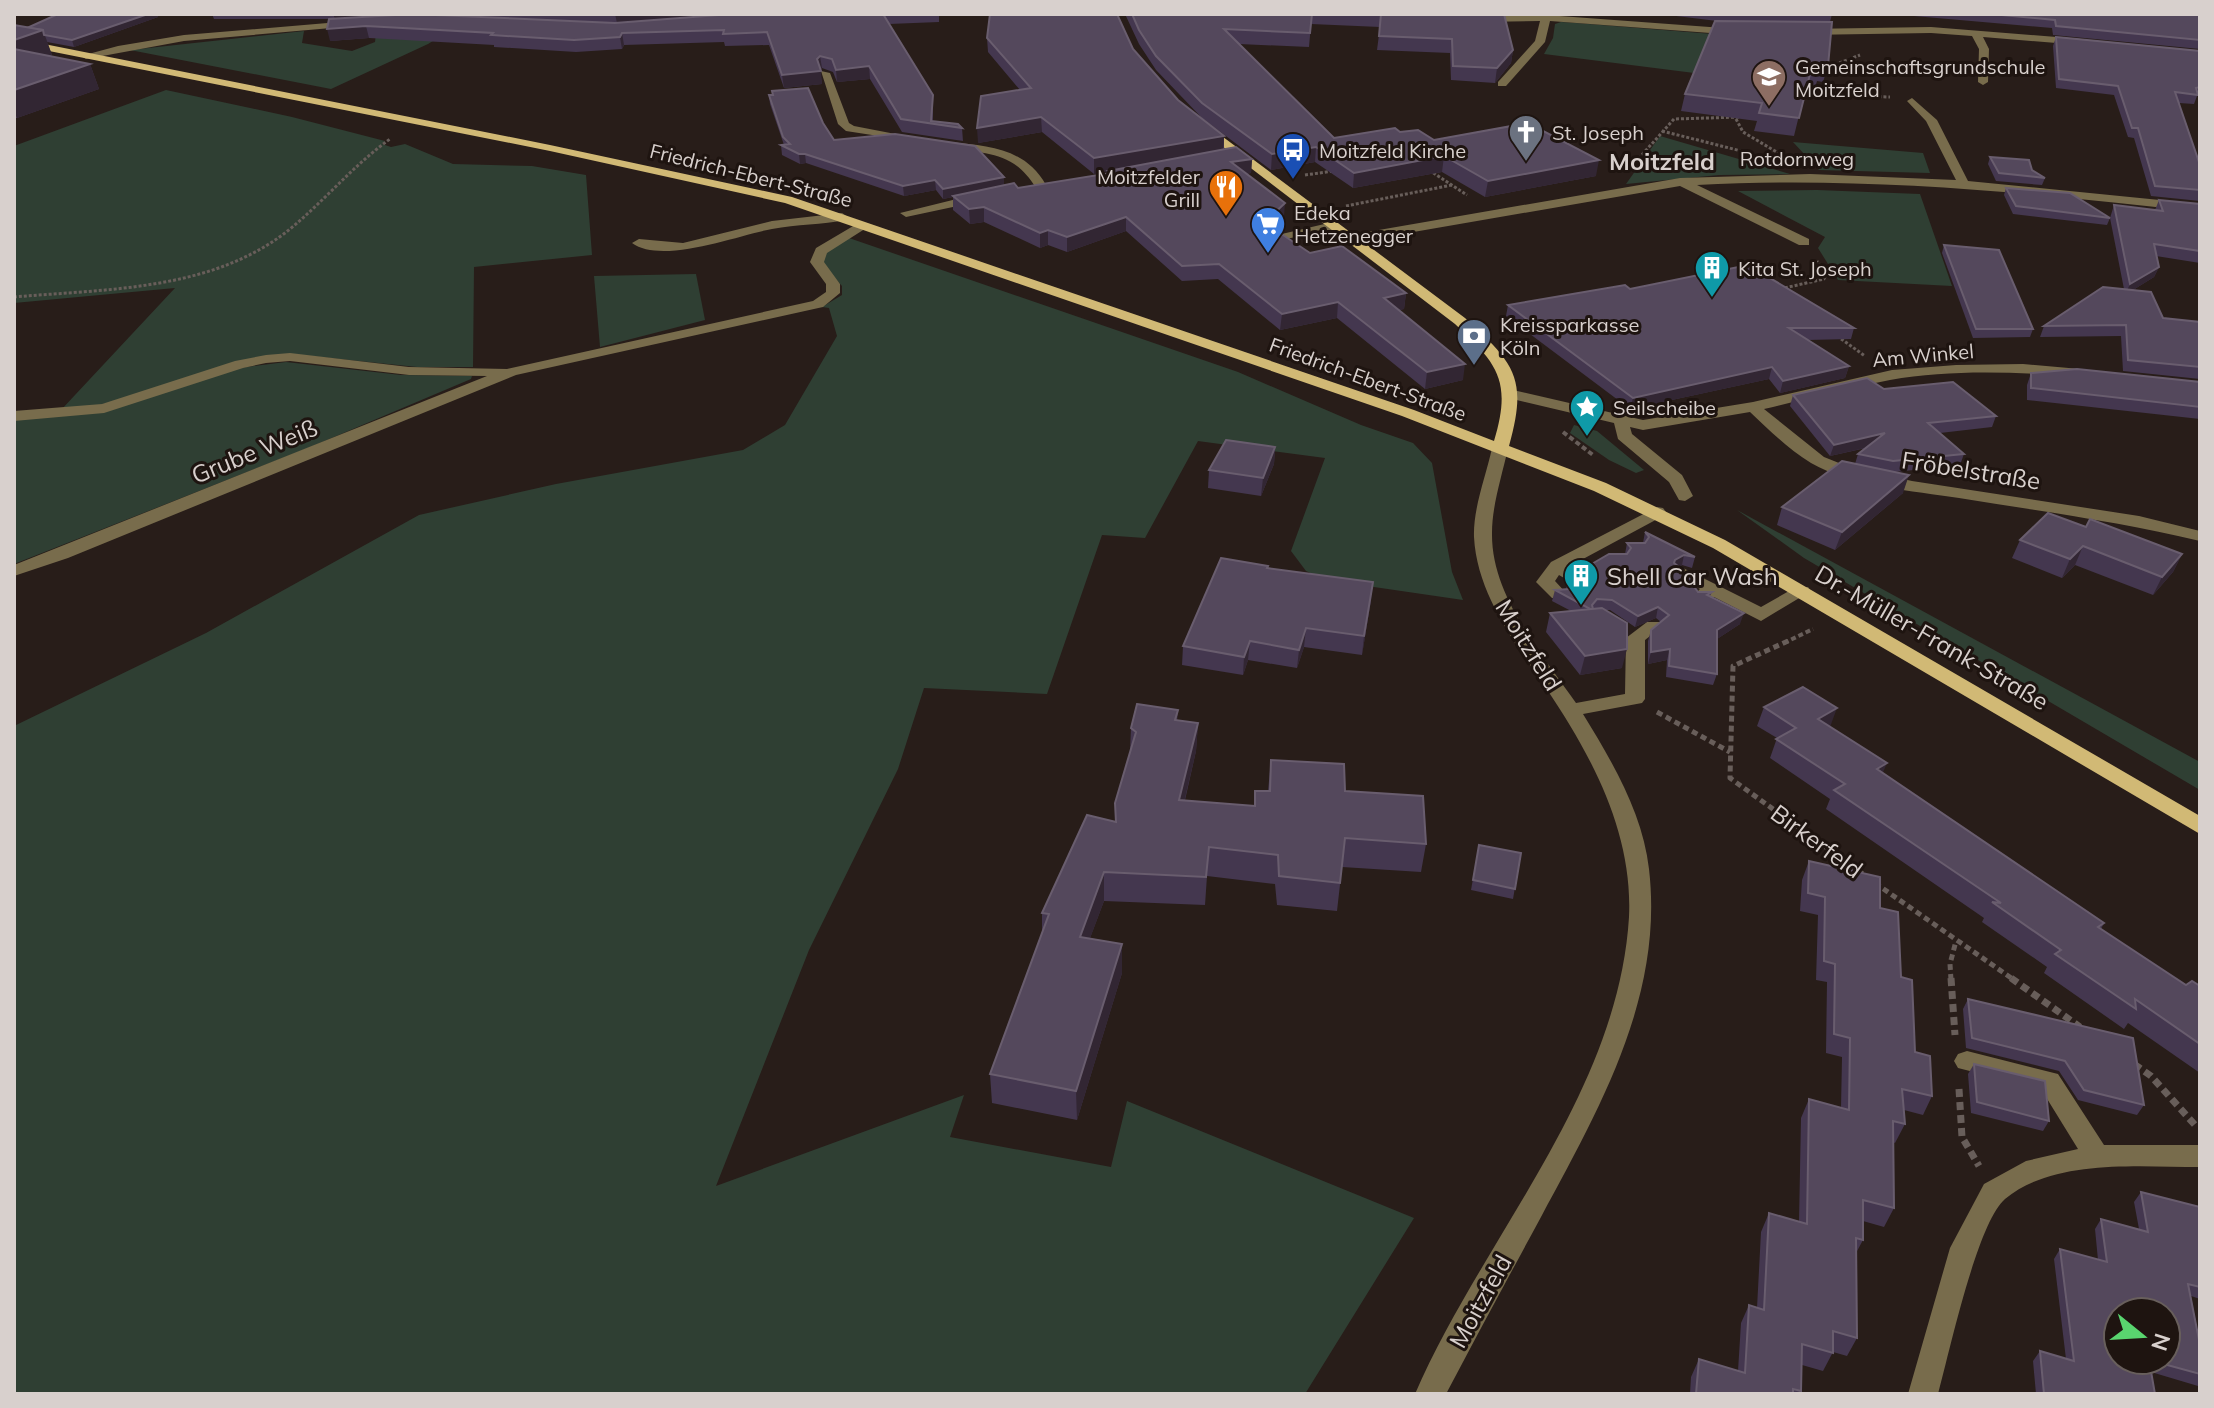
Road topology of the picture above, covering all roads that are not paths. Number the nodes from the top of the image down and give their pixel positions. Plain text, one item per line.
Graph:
1 (291, 14) edge
2 (1546, 18) junction
3 (1467, 19) edge
4 (364, 23) edge
5 (267, 29) junction
6 (1749, 32) edge
7 (1793, 32) edge
8 (1975, 32) junction
9 (14, 41) edge
10 (2098, 44) edge
11 (86, 56) junction
12 (825, 73) edge
13 (1983, 82) dead end
14 (1502, 84) edge
15 (1912, 101) dead end
16 (1196, 122) edge
17 (922, 141) edge
18 (937, 143) edge
19 (1239, 156) junction
20 (1223, 158) edge
21 (1680, 182) junction
22 (1963, 183) junction
23 (1040, 185) junction
24 (1054, 186) edge
25 (1024, 191) edge
26 (996, 196) edge
27 (2200, 208) edge
28 (906, 213) dead end
29 (842, 217) junction
30 (865, 225) junction
31 (1333, 226) junction
32 (1275, 237) edge
33 (1350, 239) junction
34 (1804, 242) road end
35 (639, 243) dead end
36 (511, 372) junction
37 (2091, 374) edge
38 (1513, 395) junction
39 (1753, 407) junction
40 (14, 416) edge
41 (1622, 423) junction
42 (1500, 448) junction
43 (1685, 496) dead end
44 (1657, 512) junction
45 (1610, 536) junction
46 (2200, 536) edge
47 (1590, 546) junction
48 (1634, 548) edge
49 (1616, 559) edge
50 (1557, 566) junction
51 (14, 571) edge
52 (1683, 573) edge
53 (1580, 580) edge
54 (1551, 588) dead end
55 (1802, 591) junction
56 (1614, 624) edge
57 (1654, 626) edge
58 (1635, 638) junction
59 (1570, 710) junction
60 (2200, 826) edge
61 (1967, 1061) dead end
62 (2097, 1156) junction
63 (2200, 1156) edge
64 (1430, 1394) edge
65 (1923, 1394) edge

1 - 5 street
2 - 3 street
2 - 6 street
2 - 14 street
4 - 5 street
5 - 11 street
7 - 8 street
8 - 10 street
8 - 13 street
9 - 11 main road, Friedrich-Ebert-Straße
11 - 29 main road, Friedrich-Ebert-Straße
12 - 17 street
15 - 22 street
16 - 19 main road
18 - 23 street
19 - 20 street
19 - 31 main road
21 - 22 street, Rotdornweg
21 - 33 street, Rotdornweg
21 - 34 street
22 - 27 street, Rotdornweg
23 - 24 street
23 - 25 street
26 - 28 street
29 - 30 main road, Friedrich-Ebert-Straße
29 - 35 street
30 - 36 street, Grube Weiß
30 - 42 main road, Friedrich-Ebert-Straße
31 - 32 street
31 - 33 main road
33 - 38 main road
36 - 40 street, Grube Weiß
36 - 51 street, Grube Weiß
37 - 39 street, Am Winkel
38 - 41 street, Am Winkel
38 - 42 main road, Moitzfeld
39 - 41 street, Am Winkel
39 - 46 street, Fröbelstraße
41 - 43 street
42 - 44 main road, Dr.-Müller-Frank-Straße
42 - 59 street, Moitzfeld
44 - 45 street
44 - 55 main road, Dr.-Müller-Frank-Straße
45 - 47 street
45 - 48 street
47 - 49 street
47 - 50 street
50 - 53 street
50 - 54 street
52 - 55 street
55 - 60 main road, Dr.-Müller-Frank-Straße
56 - 58 street
57 - 58 street
58 - 59 street
59 - 64 street, Moitzfeld
61 - 62 street
62 - 63 street
62 - 65 street

